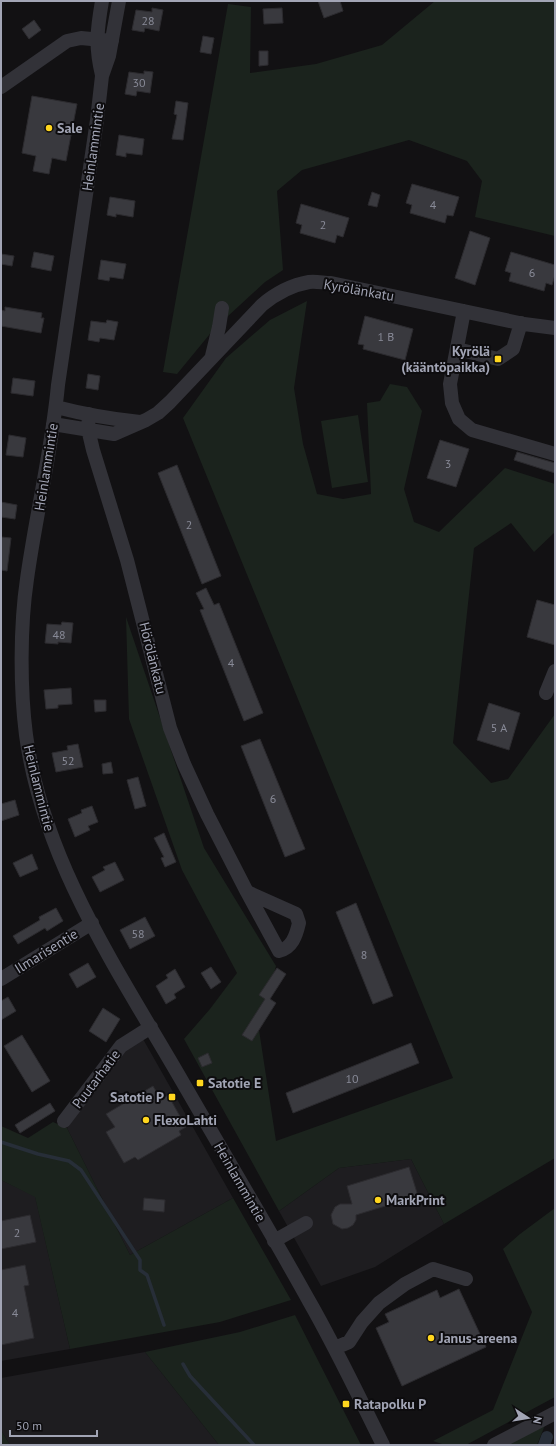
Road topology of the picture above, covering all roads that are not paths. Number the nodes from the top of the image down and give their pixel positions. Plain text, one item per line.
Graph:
1 (102, 1) edge
2 (118, 1) edge
3 (97, 39) junction
4 (112, 41) junction
5 (102, 76) junction
6 (1, 87) edge
7 (222, 308) dead end
8 (464, 311) junction
9 (521, 323) junction
10 (555, 328) edge
11 (457, 349) junction
12 (212, 358) junction
13 (56, 407) junction
14 (89, 414) junction
15 (142, 422) junction
16 (53, 424) junction
17 (88, 429) junction
18 (555, 454) edge
19 (555, 671) edge
20 (546, 693) dead end
21 (247, 892) dead end
22 (92, 923) junction
23 (1, 979) edge
24 (151, 1027) junction
25 (64, 1121) dead end
26 (306, 1223) dead end
27 (274, 1241) junction
28 (466, 1279) dead end
29 (335, 1348) junction
30 (555, 1413) edge
31 (383, 1445) edge
32 (494, 1445) edge

1 - 3 street, Heinlammintie
2 - 4 street, Heinlammintie
3 - 4 street
3 - 5 street, Heinlammintie
3 - 6 street
4 - 5 street, Heinlammintie
5 - 13 street, Heinlammintie
7 - 12 street
8 - 9 street, Kyrölänkatu
8 - 11 street
8 - 12 street, Kyrölänkatu
9 - 10 street, Kyrölänkatu
9 - 11 street
11 - 18 street
12 - 15 street, Kyrölänkatu
13 - 14 street
13 - 16 street, Heinlammintie
14 - 15 street
14 - 17 street, Hörölänkatu
15 - 17 street, Kyrölänkatu
16 - 17 street, Kyrölänkatu
16 - 22 street, Heinlammintie
17 - 21 street, Hörölänkatu
19 - 20 street
22 - 23 street, Ilmarisentie
22 - 24 street, Heinlammintie
24 - 25 street, Puutarhatie
24 - 27 street, Heinlammintie
26 - 27 street
27 - 29 street, Heinlammintie
28 - 29 street
29 - 31 street, Heinlammintie
30 - 32 street

